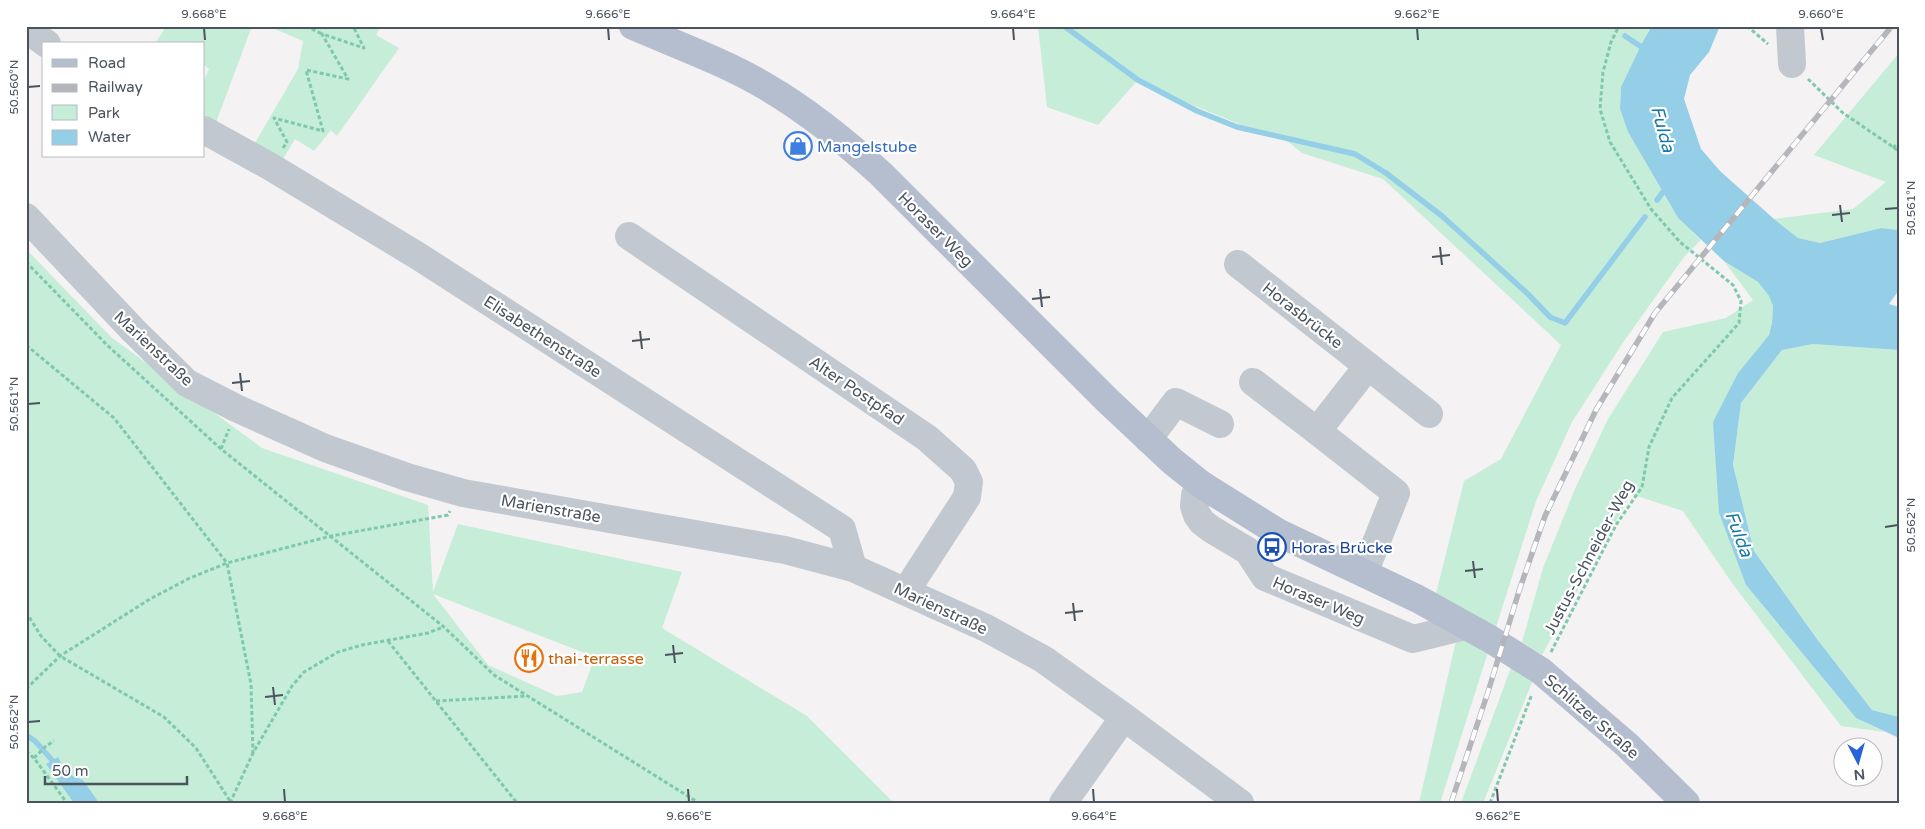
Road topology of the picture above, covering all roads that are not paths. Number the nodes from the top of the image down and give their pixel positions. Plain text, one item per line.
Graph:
1 (633, 26) edge
2 (1790, 26) edge
3 (26, 29) edge
4 (44, 42) edge
5 (1792, 64) road end
6 (205, 131) edge
7 (26, 217) edge
8 (629, 236) dead end
9 (1238, 264) dead end
10 (1368, 366) junction
11 (1253, 382) dead end
12 (1429, 414) dead end
13 (1220, 424) dead end
14 (1317, 431) junction
15 (1148, 439) junction
16 (1202, 485) junction
17 (853, 568) junction
18 (1364, 573) junction
19 (906, 591) junction
20 (1466, 626) junction
21 (1490, 639) joint
22 (1124, 717) junction
23 (1063, 803) edge
24 (1240, 803) edge
25 (1686, 803) edge

1 - 15 main road, Horaser Weg
2 - 5 street
3 - 4 street
6 - 17 street, Elisabethenstraße
7 - 17 street, Marienstraße
8 - 19 street, Alter Postpfad
9 - 10 street, Horasbrücke
10 - 12 street, Horasbrücke
10 - 14 street
11 - 14 street
13 - 15 street
14 - 18 street
15 - 16 main road, Horaser Weg
16 - 18 main road, Horaser Weg
16 - 20 street, Horaser Weg
17 - 19 street, Marienstraße
18 - 20 main road, Horaser Weg
19 - 22 street, Marienstraße
20 - 21 main road, Horaser Weg
21 - 25 main road, Schlitzer Straße
22 - 23 street
22 - 24 street, Marienstraße

